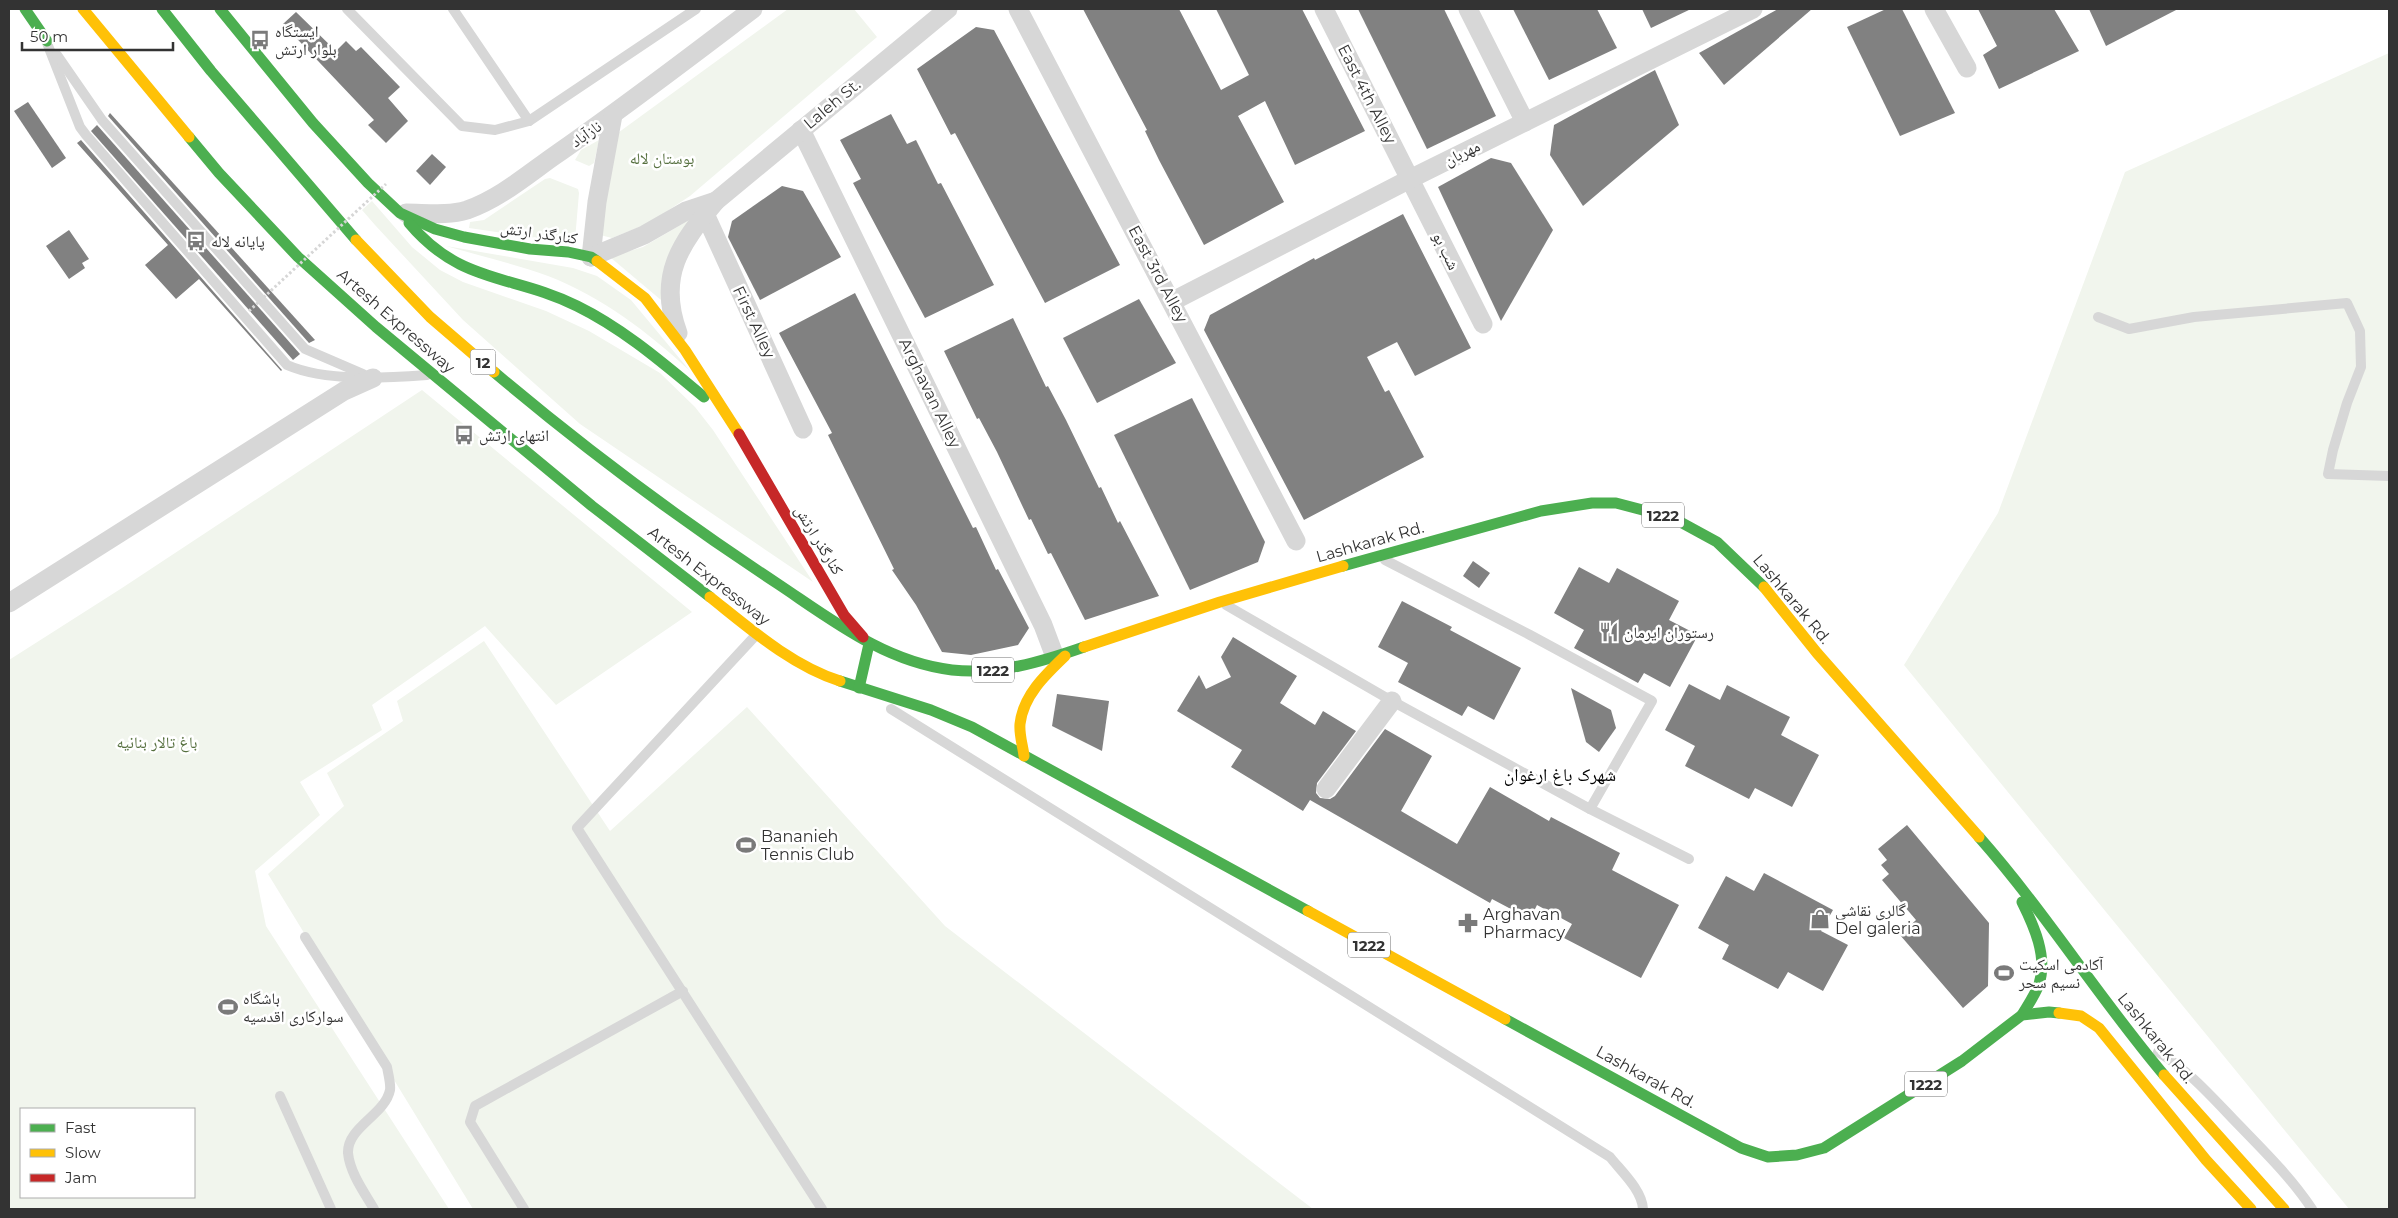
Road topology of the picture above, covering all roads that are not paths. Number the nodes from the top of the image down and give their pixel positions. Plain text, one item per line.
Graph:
1 (25, 9) edge
2 (40, 9) edge
3 (76, 9) edge
4 (162, 9) edge
5 (220, 9) edge
6 (347, 9) edge
7 (453, 9) edge
8 (696, 9) edge
9 (753, 9) edge
10 (948, 9) edge
11 (1018, 9) edge
12 (1324, 9) edge
13 (1468, 9) edge
14 (1753, 9) edge
15 (1934, 9) edge
16 (86, 12) edge
17 (47, 41) junction
18 (1967, 68) dead end
19 (613, 115) junction
20 (529, 121) junction
21 (1525, 122) junction
22 (801, 130) junction
23 (1410, 179) junction
24 (710, 207) junction
25 (400, 213) junction
26 (591, 258) junction
27 (1173, 301) junction
28 (2098, 317) dead end
29 (1483, 324) dead end
30 (685, 350) junction
31 (433, 375) junction
32 (373, 378) junction
33 (731, 420) junction
34 (804, 429) dead end
35 (2389, 476) edge
36 (1296, 541) dead end
37 (1378, 556) junction
38 (1220, 602) junction
39 (9, 603) edge
40 (757, 634) junction
41 (869, 644) junction
42 (1063, 654) junction
43 (859, 688) junction
44 (1392, 701) junction
45 (972, 727) joint
46 (1024, 756) junction
47 (1326, 789) dead end
48 (1590, 809) junction
49 (1689, 859) dead end
50 (2000, 861) junction
51 (305, 937) dead end
52 (683, 991) junction
53 (2022, 1015) junction
54 (2133, 1038) junction
55 (280, 1096) dead end
56 (326, 1208) edge
57 (374, 1209) edge
58 (524, 1209) edge
59 (822, 1209) edge
60 (1643, 1209) edge
61 (2251, 1209) edge
62 (2284, 1209) edge
63 (2312, 1209) edge

1 - 17 main road
2 - 17 main road
3 - 16 main road
4 - 41 main road, Artesh Expressway / 12
5 - 25 main road, کنارگذر ارتش
6 - 20 lane
7 - 20 lane
8 - 20 lane
9 - 19 street, نازآباد
10 - 22 street, Laleh St.
11 - 27 street, East 3rd Alley
12 - 23 street, East 4th Alley
13 - 21 street
14 - 21 street, مهربان
15 - 18 street
16 - 31 main road, Artesh Expressway / 12
17 - 32 lane
17 - 32 lane
19 - 25 street, نازآباد
19 - 26 street
21 - 23 street, مهربان
22 - 24 street, Laleh St.
22 - 42 street, Arghavan Alley
23 - 27 street, مهربان
23 - 29 street, شب بو
24 - 26 street, Laleh St.
24 - 30 street, Laleh St.
24 - 34 street, First Alley
25 - 26 main road, کنارگذر ارتش
25 - 33 main road
26 - 30 main road, کنارگذر ارتش
27 - 36 street, East 3rd Alley
28 - 35 lane
30 - 33 main road, کنارگذر ارتش
31 - 32 lane
31 - 40 main road, Artesh Expressway / 12
32 - 39 street
33 - 41 main road, کنارگذر ارتش
37 - 38 main road, Lashkarak Rd. / 1222
37 - 48 lane
37 - 50 main road, Lashkarak Rd. / 1222
38 - 42 main road, Lashkarak Rd. / 1222
38 - 44 lane
40 - 43 main road, Artesh Expressway / 12
40 - 52 lane
41 - 42 main road, 1222
41 - 43 main road
42 - 46 main road, 1222
43 - 45 main road, Artesh Expressway / 1222
43 - 60 lane
44 - 47 street
44 - 48 lane
45 - 46 main road, Lashkarak Rd. / 1222
46 - 53 main road, Lashkarak Rd. / 1222
48 - 49 lane
50 - 53 main road, 1222
50 - 54 main road, Lashkarak Rd. / 1222
51 - 57 lane
52 - 58 lane
52 - 59 lane
53 - 61 main road
54 - 62 main road, Lashkarak Rd. / 1222
54 - 63 lane
55 - 56 lane

